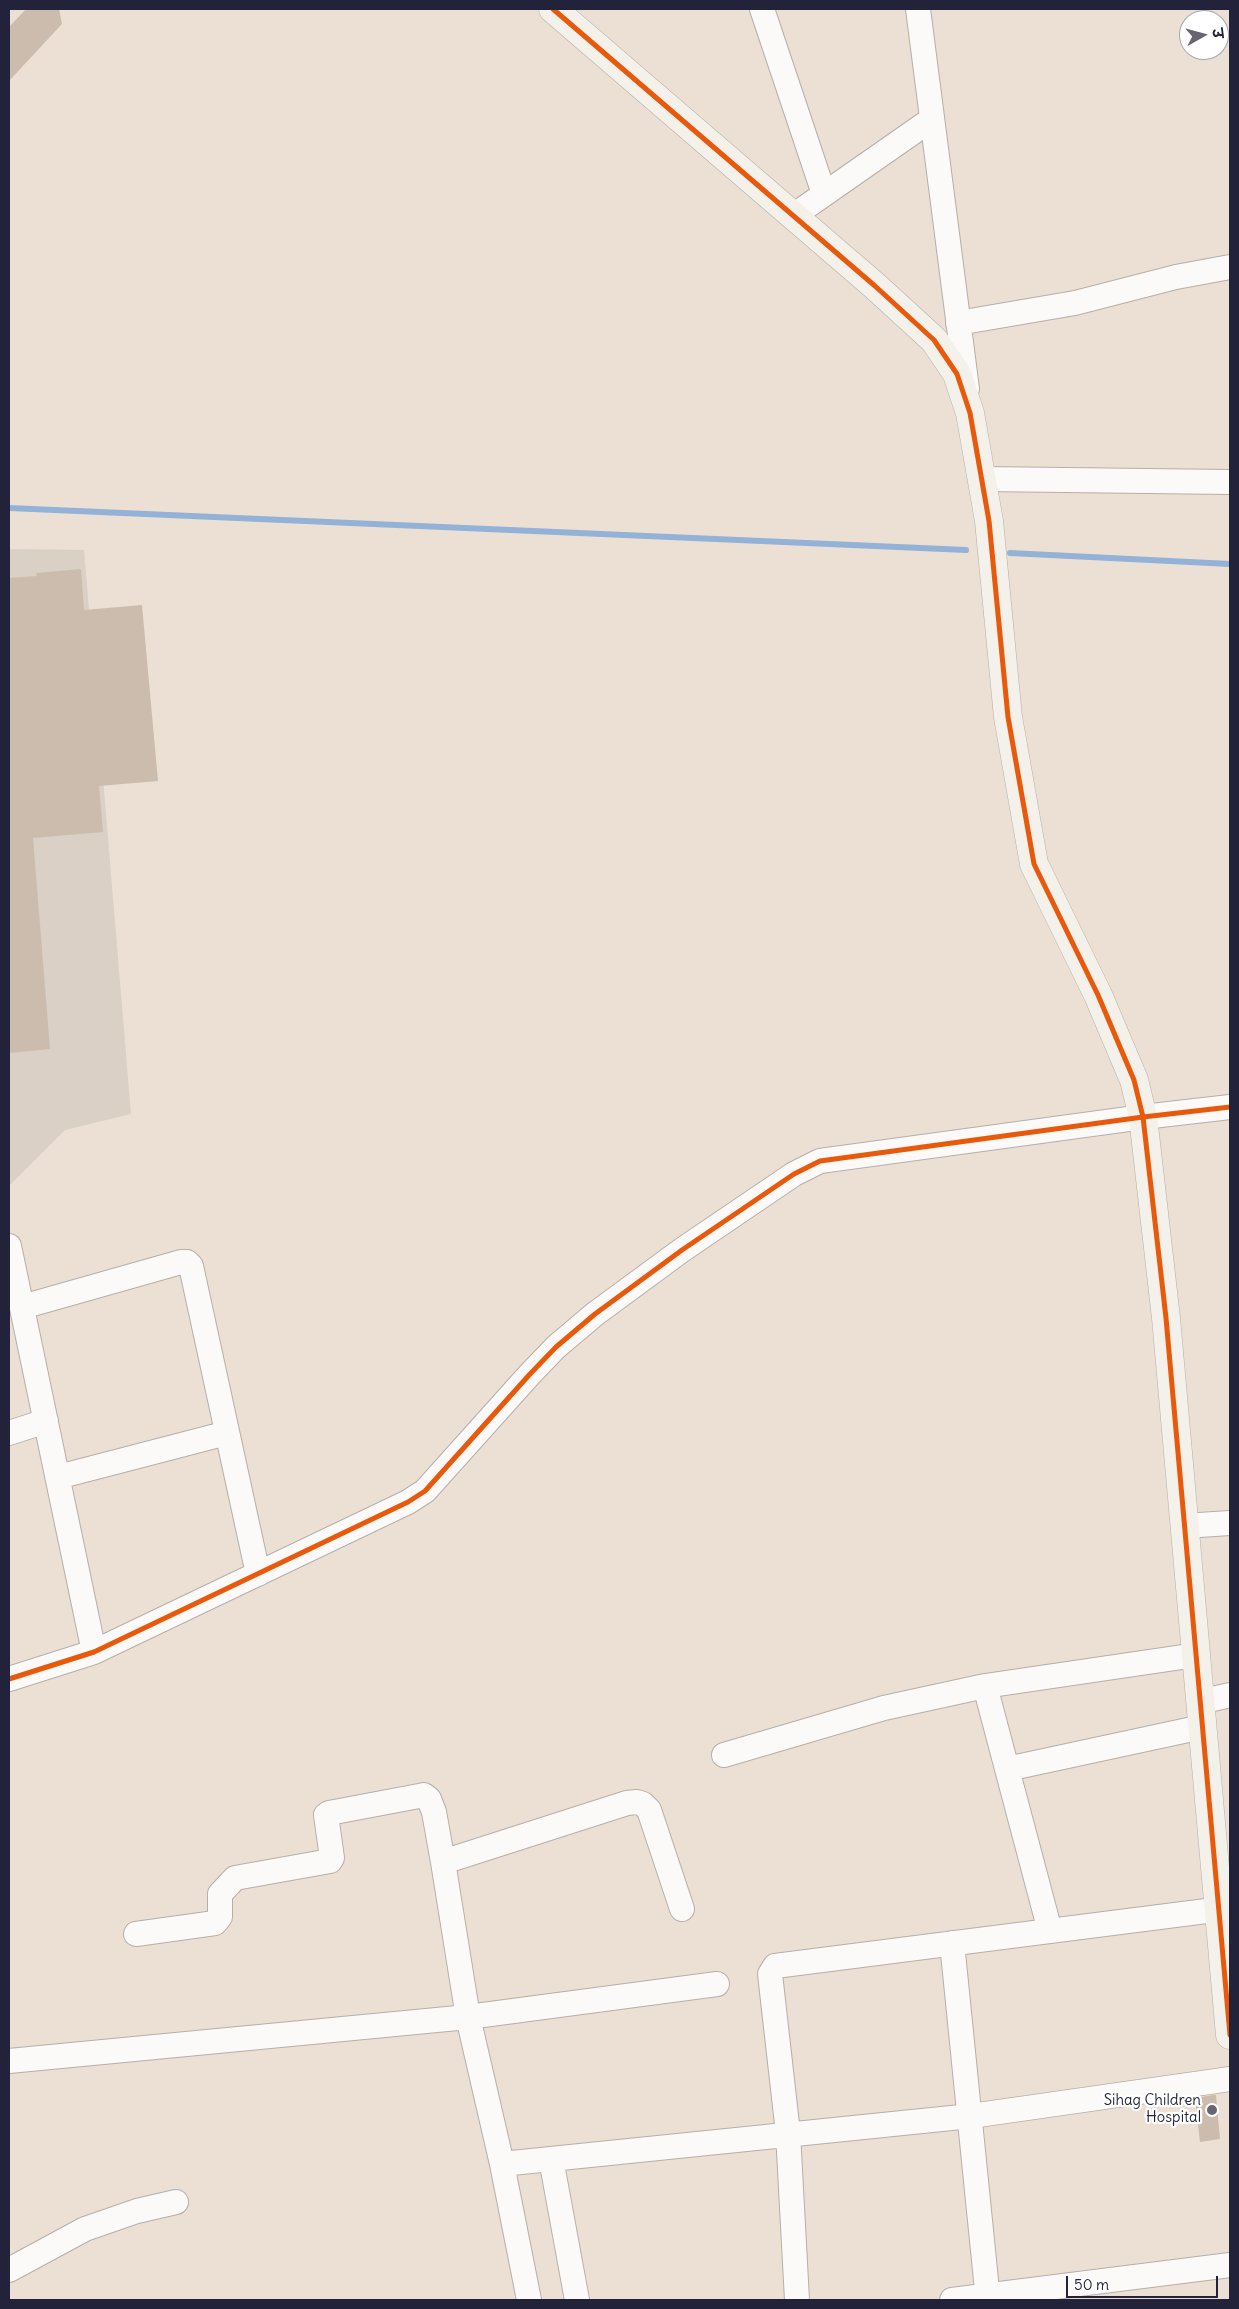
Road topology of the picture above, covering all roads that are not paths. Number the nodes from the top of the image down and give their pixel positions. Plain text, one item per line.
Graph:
1 (553, 9) edge
2 (762, 9) edge
3 (918, 9) edge
4 (932, 119) junction
5 (824, 194) junction
6 (793, 216) junction
7 (1230, 267) edge
8 (958, 323) junction
9 (970, 413) junction
10 (982, 479) junction
11 (1230, 482) edge
12 (1230, 1107) edge
13 (1143, 1117) junction
14 (9, 1246) edge
15 (22, 1307) junction
16 (46, 1422) junction
17 (9, 1433) edge
18 (227, 1433) junction
19 (58, 1477) junction
20 (1230, 1523) edge
21 (1184, 1526) junction
22 (258, 1574) junction
23 (94, 1652) junction
24 (1196, 1655) junction
25 (9, 1679) edge
26 (985, 1686) junction
27 (1230, 1695) edge
28 (1201, 1714) junction
29 (724, 1755) dead end
30 (1007, 1769) junction
31 (443, 1862) junction
32 (682, 1909) dead end
33 (1225, 1909) edge
34 (1050, 1931) junction
35 (136, 1934) dead end
36 (952, 1943) junction
37 (718, 1984) dead end
38 (468, 2017) junction
39 (1230, 2035) edge
40 (9, 2061) edge
41 (1230, 2079) edge
42 (971, 2116) junction
43 (788, 2133) junction
44 (551, 2158) junction
45 (502, 2164) junction
46 (176, 2202) dead end
47 (1230, 2265) edge
48 (9, 2270) edge
49 (1093, 2291) edge
50 (987, 2298) edge
51 (529, 2300) edge
52 (577, 2300) edge
53 (797, 2300) edge
54 (952, 2300) edge

1 - 6 street
2 - 5 street
3 - 4 street
4 - 5 street
4 - 8 street
5 - 6 street
6 - 9 street
7 - 8 street
8 - 9 street
9 - 10 street
10 - 11 street
10 - 13 street
12 - 13 street
13 - 21 street
13 - 22 street
14 - 15 street
15 - 16 street
15 - 18 street
16 - 17 street
16 - 19 street
18 - 19 street
18 - 22 street
19 - 23 street
20 - 21 street
21 - 24 street
22 - 23 street
23 - 25 street
24 - 26 street
24 - 28 street
26 - 29 street
26 - 30 street
27 - 28 street
28 - 30 street
28 - 33 street
30 - 34 street
31 - 32 street
31 - 35 street
31 - 38 street
33 - 34 street
33 - 39 street
34 - 36 street
36 - 42 street
36 - 43 street
37 - 38 street
38 - 40 street
38 - 45 street
41 - 42 street
42 - 43 street
42 - 50 street
43 - 44 street
43 - 53 street
44 - 45 street
44 - 52 street
45 - 51 street
46 - 48 street
47 - 49 street
49 - 50 street
50 - 54 street

